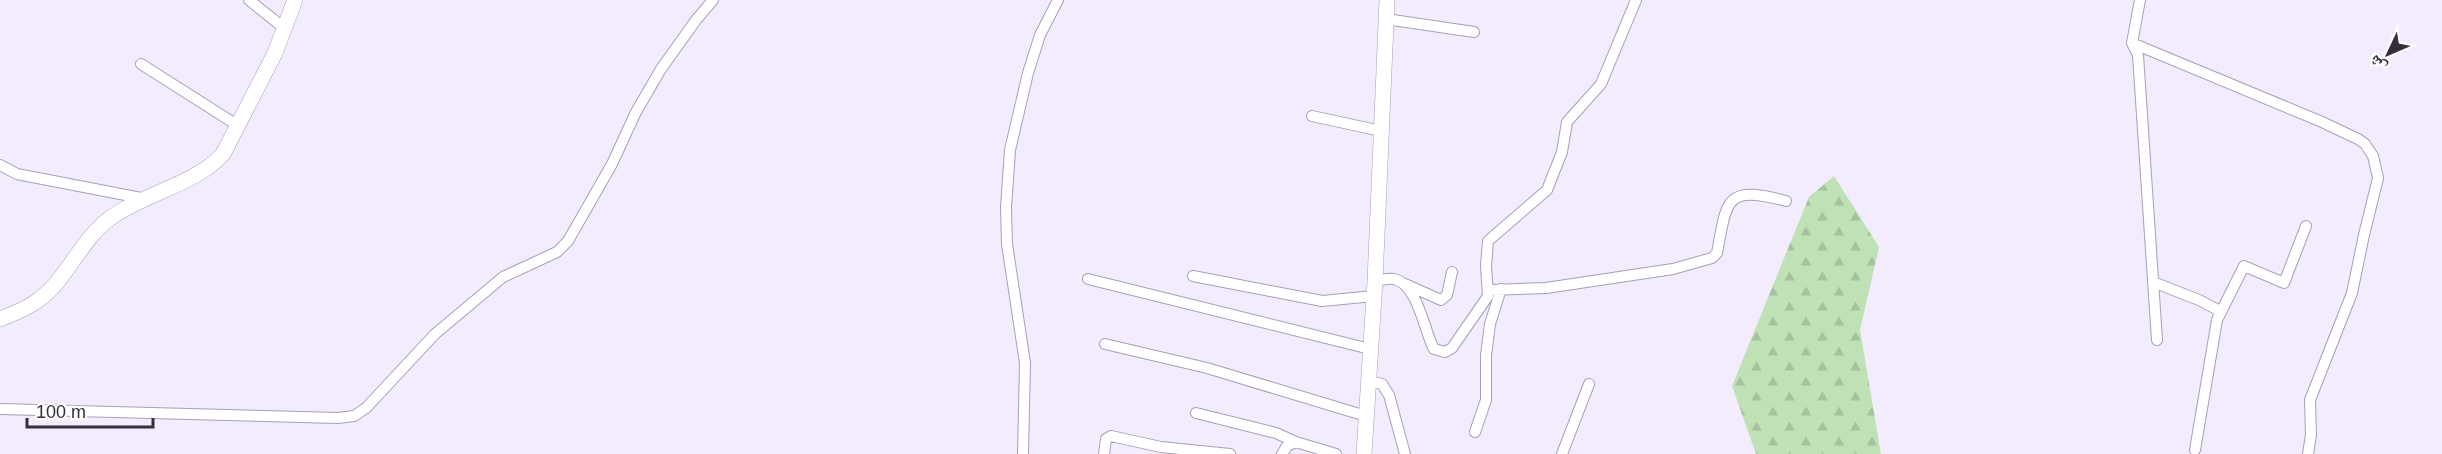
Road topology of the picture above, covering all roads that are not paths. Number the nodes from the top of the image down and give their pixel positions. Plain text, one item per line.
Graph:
1 (249, 0) edge
2 (295, 0) edge
3 (713, 0) edge
4 (1058, 0) edge
5 (1387, 0) edge
6 (1635, 0) edge
7 (2140, 0) edge
8 (1386, 19) junction
9 (284, 28) junction
10 (1474, 32) dead end
11 (2132, 43) junction
12 (141, 64) dead end
13 (1312, 116) dead end
14 (237, 125) junction
15 (1381, 130) junction
16 (0, 165) edge
17 (141, 198) junction
18 (1786, 201) dead end
19 (2306, 226) dead end
20 (1452, 273) dead end
21 (1193, 276) dead end
22 (1089, 279) dead end
23 (1399, 281) junction
24 (2153, 282) junction
25 (1374, 289) junction
26 (1501, 289) junction
27 (1489, 290) junction
28 (2220, 311) junction
29 (0, 319) edge
30 (2157, 340) dead end
31 (1105, 344) dead end
32 (1370, 349) junction
33 (1368, 381) junction
34 (1589, 384) dead end
35 (0, 409) edge
36 (1196, 413) dead end
37 (1366, 416) junction
38 (1475, 432) dead end
39 (1296, 442) junction
40 (2195, 450) dead end
41 (1023, 454) edge
42 (1104, 454) edge
43 (1230, 454) edge
44 (1282, 454) edge
45 (1335, 454) edge
46 (1364, 454) edge
47 (1405, 454) edge
48 (1562, 454) edge
49 (2308, 454) edge

1 - 9 street
2 - 9 street
3 - 35 street
4 - 41 street
5 - 8 street
6 - 27 street
7 - 11 street
8 - 10 street
8 - 15 street
9 - 14 street
11 - 24 street
11 - 49 street
12 - 14 street
13 - 15 street
14 - 17 street
15 - 25 street
16 - 17 street
17 - 29 street
18 - 26 street
19 - 28 street
20 - 23 street
21 - 25 street
22 - 32 street
23 - 25 street
23 - 27 street
24 - 28 street
24 - 30 street
25 - 32 street
26 - 27 street
26 - 38 street
28 - 40 street
31 - 37 street
32 - 33 street
33 - 37 street
33 - 47 street
34 - 48 street
36 - 39 street
37 - 46 street
39 - 44 street
39 - 45 street
42 - 43 street

